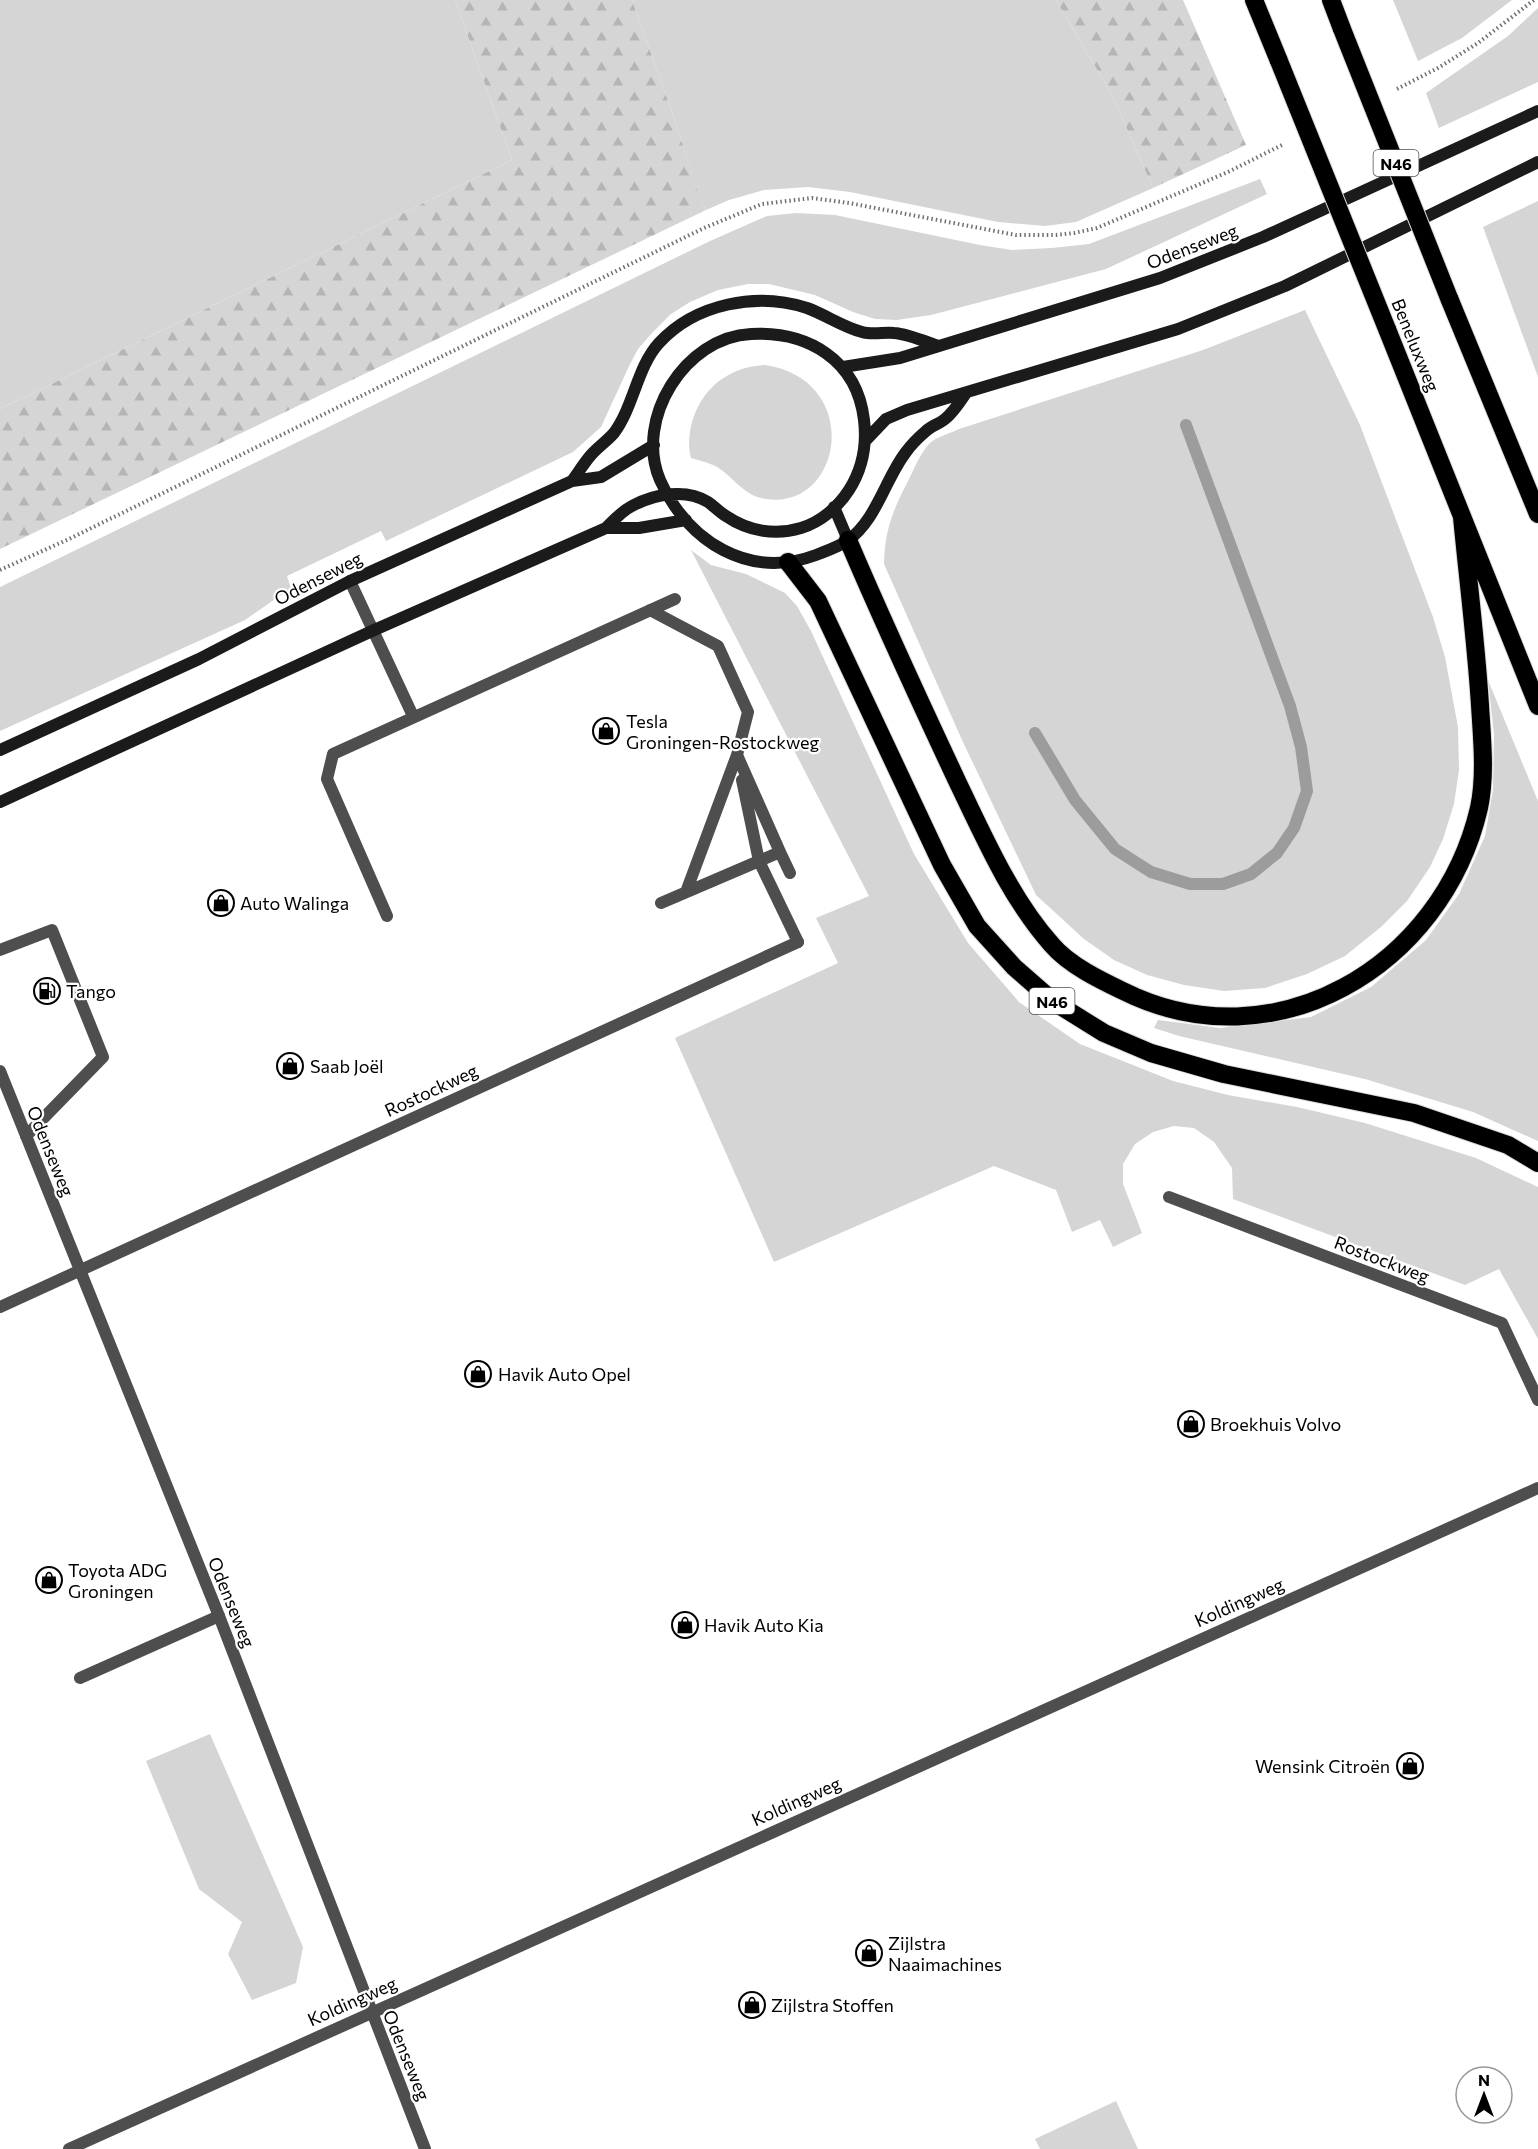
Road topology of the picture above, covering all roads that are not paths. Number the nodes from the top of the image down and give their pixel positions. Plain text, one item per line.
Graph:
1 (1254, 0) edge
2 (1331, 0) edge
3 (1538, 111) edge
4 (1538, 162) edge
5 (938, 346) junction
6 (843, 367) junction
7 (966, 393) junction
8 (1496, 410) junction
9 (866, 440) junction
10 (654, 446) junction
11 (572, 481) junction
12 (1538, 486) edge
13 (669, 494) junction
14 (834, 507) junction
15 (1538, 514) edge
16 (1462, 517) junction
17 (686, 520) junction
18 (606, 528) junction
19 (848, 540) junction
20 (788, 562) junction
21 (350, 581) junction
22 (675, 599) dead end
23 (650, 610) junction
24 (372, 631) junction
25 (1538, 706) edge
26 (413, 716) junction
27 (0, 750) edge
28 (737, 755) junction
29 (0, 802) edge
30 (780, 852) junction
31 (759, 861) junction
32 (790, 873) dead end
33 (686, 892) junction
34 (661, 903) dead end
35 (387, 916) dead end
36 (0, 950) edge
37 (0, 1071) edge
38 (26, 1136) junction
39 (1538, 1163) edge
40 (1169, 1197) dead end
41 (80, 1271) junction
42 (0, 1307) edge
43 (1538, 1400) edge
44 (1538, 1488) edge
45 (219, 1616) junction
46 (80, 1678) dead end
47 (370, 2012) junction
48 (69, 2149) edge
49 (425, 2149) edge

1 - 16 highway, Beneluxweg / N46, bridge
2 - 8 highway, N46, bridge
3 - 5 main road, Odenseweg
4 - 7 main road
5 - 6 main road, Odenseweg
5 - 11 main road
6 - 9 main road
6 - 10 main road
7 - 9 main road
7 - 19 main road
8 - 12 highway, N46
8 - 15 highway, N46
9 - 14 main road
10 - 11 main road, Odenseweg
10 - 13 main road
11 - 21 main road, Odenseweg
13 - 14 main road
13 - 17 main road
13 - 18 main road
14 - 19 main road
16 - 19 highway, N46
16 - 25 highway, Beneluxweg / N46
17 - 18 main road
17 - 20 main road
18 - 24 main road
19 - 20 main road
20 - 39 highway, N46
21 - 24 street
21 - 27 main road, Odenseweg
22 - 23 street
23 - 26 street
23 - 28 street
24 - 26 street
24 - 29 main road
26 - 35 street
28 - 30 street
28 - 31 street
28 - 33 street
30 - 31 street
30 - 32 street
31 - 33 street
31 - 41 street, Rostockweg
33 - 34 street
36 - 38 street
37 - 38 street, Odenseweg
38 - 41 street, Odenseweg
40 - 43 street, Rostockweg
41 - 42 street, Rostockweg
41 - 45 street, Odenseweg
44 - 47 street, Koldingweg
45 - 46 street
45 - 47 street, Odenseweg
47 - 48 street, Koldingweg
47 - 49 street, Odenseweg

